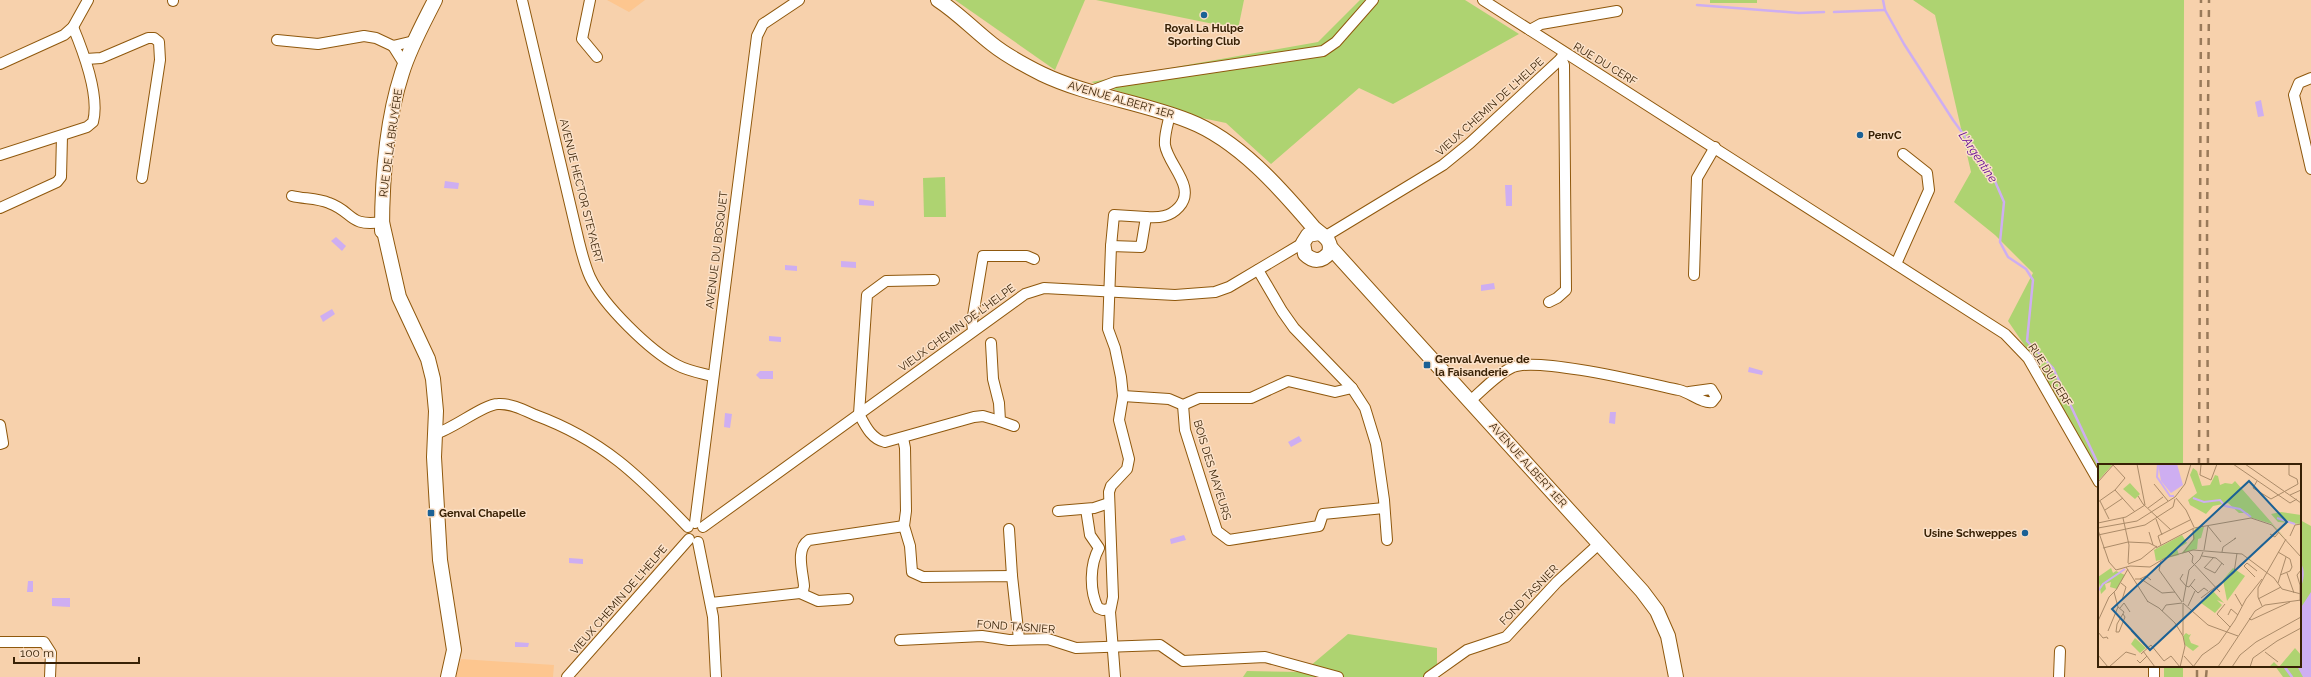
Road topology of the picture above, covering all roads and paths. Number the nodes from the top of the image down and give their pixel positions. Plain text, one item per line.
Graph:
1 (88, 0) edge
2 (435, 0) edge
3 (522, 0) edge
4 (590, 0) edge
5 (799, 0) edge
6 (938, 0) edge
7 (1373, 0) edge
8 (1483, 0) edge
9 (1617, 11) dead end
10 (73, 26) junction
11 (1530, 30) junction
12 (276, 40) dead end
13 (414, 41) junction
14 (393, 46) junction
15 (1563, 56) junction
16 (597, 57) dead end
17 (86, 59) junction
18 (0, 64) edge
19 (405, 65) junction
20 (2311, 78) edge
21 (1091, 91) junction
22 (1170, 114) junction
23 (62, 136) junction
24 (1716, 147) junction
25 (1903, 154) dead end
26 (0, 155) edge
27 (2311, 169) edge
28 (142, 178) dead end
29 (292, 196) dead end
30 (0, 208) edge
31 (1146, 217) junction
32 (382, 222) junction
33 (1315, 242) junction
34 (1111, 246) junction
35 (1034, 259) dead end
36 (1896, 264) junction
37 (1258, 270) junction
38 (1351, 270) junction
39 (1694, 275) dead end
40 (934, 280) dead end
41 (1108, 291) junction
42 (1549, 302) dead end
43 (973, 330) junction
44 (991, 343) dead end
45 (712, 376) junction
46 (1352, 388) junction
47 (1689, 392) dead end
48 (1124, 396) junction
49 (1470, 402) junction
50 (1183, 405) junction
51 (859, 414) junction
52 (1000, 421) junction
53 (0, 425) edge
54 (1014, 426) dead end
55 (435, 434) junction
56 (903, 438) junction
57 (0, 444) edge
58 (2098, 480) edge
59 (1109, 503) junction
60 (1384, 508) junction
61 (1086, 509) junction
62 (1058, 511) dead end
63 (695, 526) junction
64 (904, 526) junction
65 (1009, 530) dead end
66 (693, 540) junction
67 (1387, 540) dead end
68 (1600, 543) junction
69 (1110, 546) junction
70 (1099, 548) junction
71 (1012, 576) junction
72 (800, 593) junction
73 (848, 600) dead end
74 (711, 603) junction
75 (1110, 609) junction
76 (1019, 639) junction
77 (900, 640) dead end
78 (0, 642) edge
79 (1113, 647) junction
80 (2060, 651) dead end
81 (50, 677) edge
82 (448, 677) edge
83 (567, 677) edge
84 (716, 677) edge
85 (1115, 677) edge
86 (1338, 677) edge
87 (1429, 677) edge
88 (1676, 677) edge
89 (2059, 677) edge

1 - 10 street
2 - 13 main road, RUE DE LA BRUYÈRE
3 - 45 street, AVENUE HECTOR STEYAERT
4 - 16 street
5 - 45 street, AVENUE DU BOSQUET
6 - 21 main road, AVENUE ALBERT 1ER
7 - 21 street
8 - 11 street, RUE DU CERF
9 - 11 street
10 - 17 street
10 - 18 street
11 - 15 street, RUE DU CERF
12 - 14 street
13 - 14 street
13 - 19 main road, RUE DE LA BRUYÈRE
14 - 19 street
15 - 24 street, RUE DU CERF
15 - 33 street, VIEUX CHEMIN DE L'HELPE
15 - 42 street, RUE DU CERF
17 - 23 street
17 - 28 street
19 - 32 main road, RUE DE LA BRUYÈRE
20 - 27 street
21 - 22 main road, AVENUE ALBERT 1ER
22 - 31 street
22 - 33 main road, AVENUE ALBERT 1ER
23 - 26 street
23 - 30 street
24 - 36 street, RUE DU CERF
24 - 39 street
25 - 36 street
29 - 32 street
31 - 34 street
31 - 34 street
32 - 55 main road, RUE DE LA BRUYÈRE
33 - 37 street, VIEUX CHEMIN DE L'HELPE
33 - 38 main road, AVENUE ALBERT 1ER
33 - 38 main road, AVENUE ALBERT 1ER
34 - 41 street
35 - 43 street
36 - 58 street, RUE DU CERF
37 - 41 street, VIEUX CHEMIN DE L'HELPE
37 - 46 street
38 - 49 main road, AVENUE ALBERT 1ER
40 - 51 street
41 - 43 street, VIEUX CHEMIN DE L'HELPE
41 - 48 street
43 - 51 street, VIEUX CHEMIN DE L'HELPE
44 - 52 street
45 - 63 street, AVENUE DU BOSQUET
46 - 50 street
46 - 60 street
47 - 49 street
48 - 50 street
48 - 59 street
49 - 68 main road, AVENUE ALBERT 1ER
50 - 60 street, BOIS DES MAYEURS
51 - 56 street
51 - 63 street, VIEUX CHEMIN DE L'HELPE
52 - 54 street
52 - 56 street
53 - 57 street
55 - 63 street
55 - 82 main road, RUE DE LA BRUYÈRE
56 - 64 street
59 - 61 street
59 - 69 street
60 - 67 street
61 - 62 street
61 - 70 street
63 - 66 street
63 - 66 street, VIEUX CHEMIN DE L'HELPE
64 - 71 street
64 - 72 street
65 - 71 street
66 - 74 street
66 - 83 street, VIEUX CHEMIN DE L'HELPE
68 - 87 street, FOND TASNIER
68 - 88 main road, AVENUE ALBERT 1ER
69 - 70 street
69 - 75 street
70 - 75 street
71 - 76 street
72 - 73 street
72 - 74 street
74 - 84 street
75 - 79 street
76 - 77 street, FOND TASNIER
76 - 79 street, FOND TASNIER
78 - 81 street
79 - 85 street
79 - 86 street, FOND TASNIER
80 - 89 street

